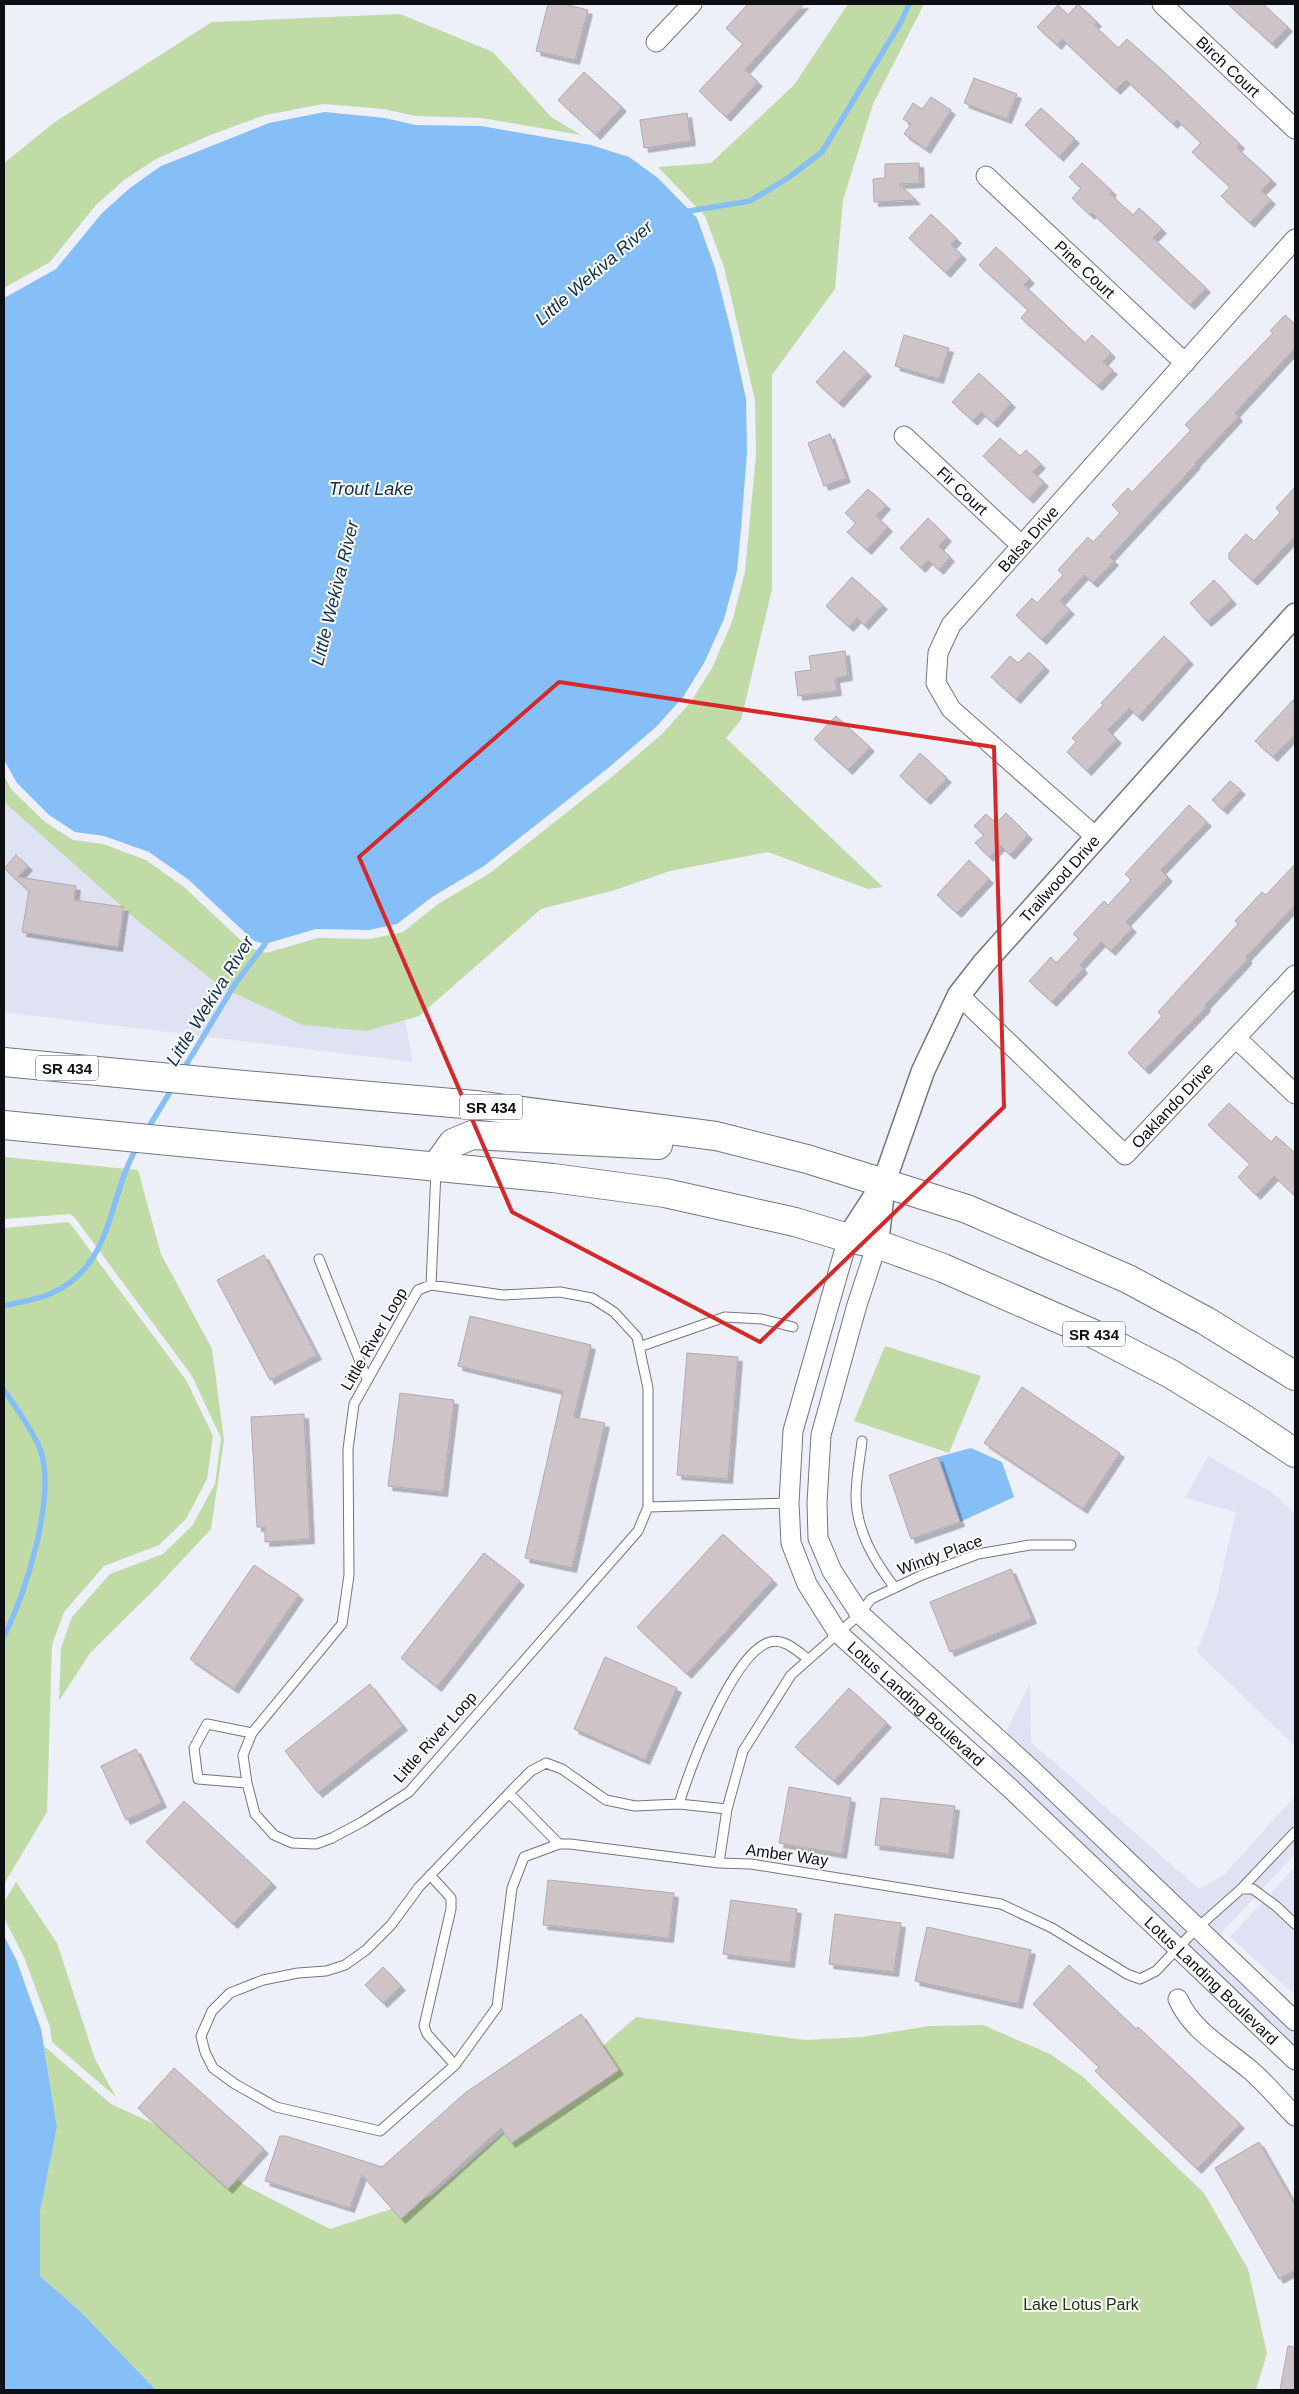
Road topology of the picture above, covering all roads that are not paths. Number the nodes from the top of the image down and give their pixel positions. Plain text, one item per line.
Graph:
1 (692, 4) edge
2 (1162, 4) edge
3 (656, 42) dead end
4 (1295, 129) edge
5 (986, 176) dead end
6 (1295, 239) edge
7 (1186, 362) junction
8 (904, 436) dead end
9 (1022, 545) junction
10 (1295, 615) edge
11 (1096, 838) junction
12 (1295, 975) edge
13 (959, 995) junction
14 (1236, 1038) junction
15 (4, 1062) edge
16 (1295, 1094) edge
17 (4, 1124) edge
18 (716, 1136) junction
19 (436, 1167) junction
20 (884, 1182) junction
21 (848, 1238) junction
22 (877, 1244) junction
23 (319, 1259) dead end
24 (431, 1285) junction
25 (793, 1327) dead end
26 (639, 1347) junction
27 (1295, 1376) edge
28 (367, 1379) junction
29 (862, 1442) dead end
30 (1295, 1453) edge
31 (790, 1504) junction
32 (648, 1507) junction
33 (1071, 1545) dead end
34 (895, 1588) junction
35 (860, 1614) junction
36 (838, 1633) junction
37 (808, 1659) junction
38 (252, 1733) junction
39 (247, 1783) junction
40 (509, 1793) junction
41 (679, 1804) junction
42 (727, 1809) junction
43 (1295, 1832) edge
44 (559, 1844) junction
45 (719, 1863) junction
46 (430, 1875) junction
47 (1241, 1889) junction
48 (1295, 1924) edge
49 (1196, 1929) junction
50 (1178, 1950) junction
51 (1178, 1999) dead end
52 (1295, 2021) edge
53 (1295, 2060) edge
54 (455, 2065) junction
55 (1295, 2116) edge

1 - 3 street
2 - 4 street, Birch Court
5 - 7 street, Pine Court
6 - 7 street, Balsa Drive
7 - 9 street, Balsa Drive
8 - 9 street, Fir Court
9 - 11 street, Balsa Drive
10 - 11 street, Trailwood Drive
11 - 13 street, Trailwood Drive
12 - 14 street, Oaklando Drive
13 - 14 street, Oaklando Drive
13 - 20 street, Trailwood Drive
14 - 16 street
15 - 18 main road, SR 434
17 - 19 main road, SR 434
18 - 19 main road
18 - 20 main road, SR 434
19 - 21 main road, SR 434
19 - 24 lane, Little River Loop
20 - 21 street, Trailwood Drive
20 - 22 street, Trailwood Drive
20 - 27 main road, SR 434
21 - 22 main road, SR 434
21 - 31 street, Lotus Landing Boulevard
22 - 30 main road, SR 434
22 - 35 street, Lotus Landing Boulevard
23 - 28 lane
24 - 26 lane, Little River Loop
24 - 28 lane, Little River Loop
25 - 26 lane
26 - 32 lane, Little River Loop
28 - 38 lane, Little River Loop
29 - 34 lane
31 - 32 lane
31 - 36 street, Lotus Landing Boulevard
32 - 39 lane, Little River Loop
33 - 34 lane, Windy Place
34 - 35 lane, Windy Place
35 - 36 lane, Amber Way
35 - 49 street, Lotus Landing Boulevard
36 - 37 lane, Amber Way
36 - 50 street, Lotus Landing Boulevard
37 - 41 lane
37 - 42 lane, Amber Way
38 - 39 lane, Little River Loop
38 - 39 lane
40 - 41 lane
40 - 44 lane
40 - 46 lane
41 - 42 lane
42 - 45 lane, Amber Way
43 - 47 lane
44 - 45 lane
44 - 54 lane
45 - 50 lane, Amber Way
46 - 54 lane
46 - 54 lane
47 - 48 lane
47 - 49 lane
49 - 50 lane
49 - 52 street, Lotus Landing Boulevard
50 - 53 street, Lotus Landing Boulevard
51 - 55 street

